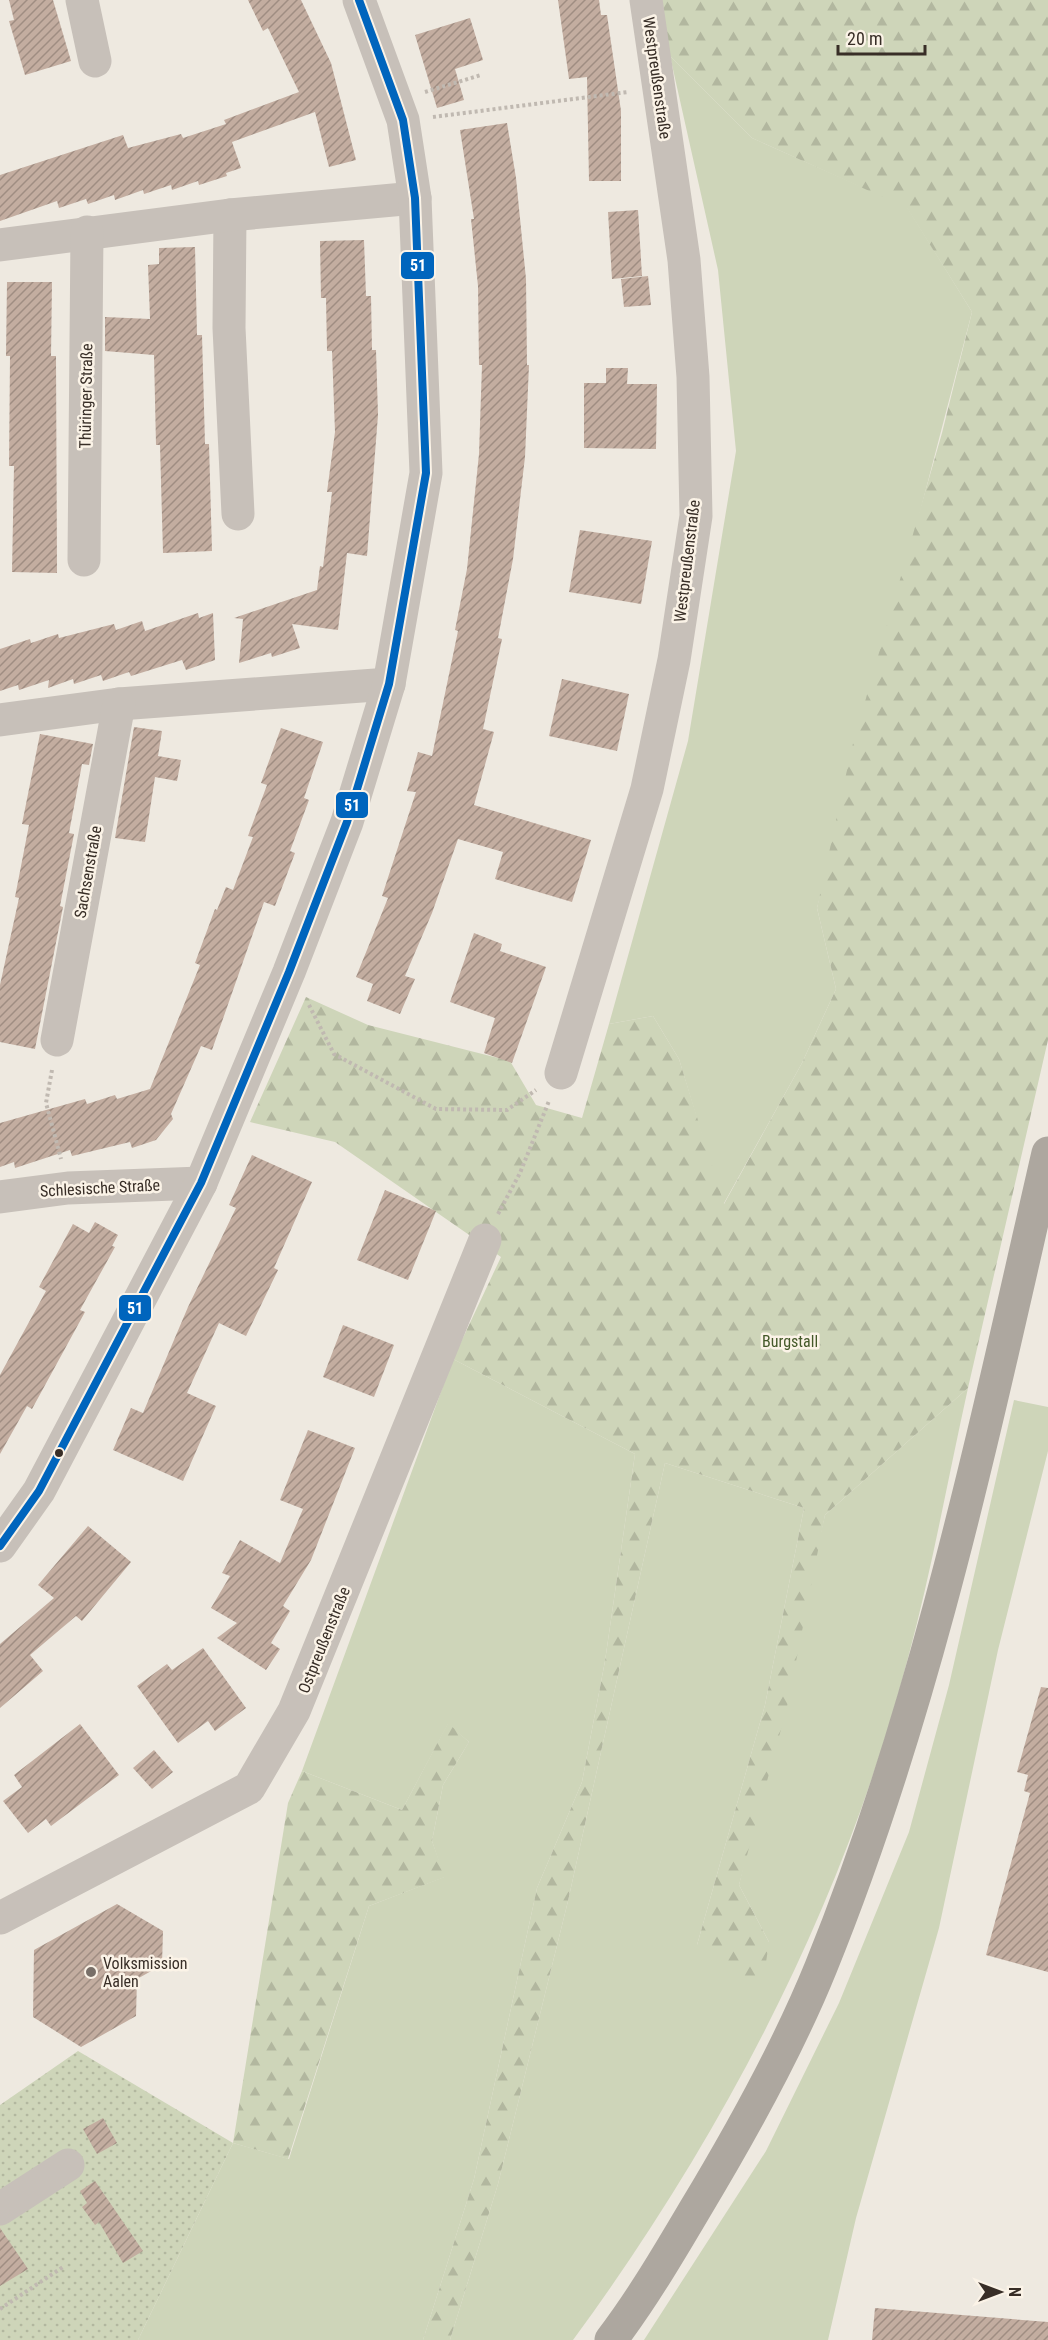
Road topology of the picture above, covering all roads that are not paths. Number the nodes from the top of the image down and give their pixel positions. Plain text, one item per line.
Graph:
1 (82, 0) edge
2 (359, 0) edge
3 (646, 0) edge
4 (96, 61) dead end
5 (415, 198) junction
6 (230, 215) junction
7 (87, 232) junction
8 (0, 245) edge
9 (238, 514) dead end
10 (84, 560) dead end
11 (389, 684) junction
12 (119, 704) junction
13 (0, 720) edge
14 (57, 1040) road end
15 (561, 1073) road end
16 (1048, 1153) edge
17 (201, 1183) junction
18 (0, 1197) edge
19 (485, 1240) road end
20 (0, 1546) edge
21 (5, 1905) edge
22 (68, 2165) dead end
23 (0, 2209) edge
24 (611, 2340) edge

1 - 4 street
2 - 5 street
3 - 15 street, Westpreußenstraße
5 - 6 street
5 - 11 street
6 - 7 street
6 - 9 street
7 - 8 street
7 - 10 street, Thüringer Straße
11 - 12 street
11 - 17 street
12 - 13 street
12 - 14 street, Sachsenstraße
16 - 24 highway
17 - 18 street, Schlesische Straße
17 - 20 street
19 - 21 street, Ostpreußenstraße
22 - 23 street

